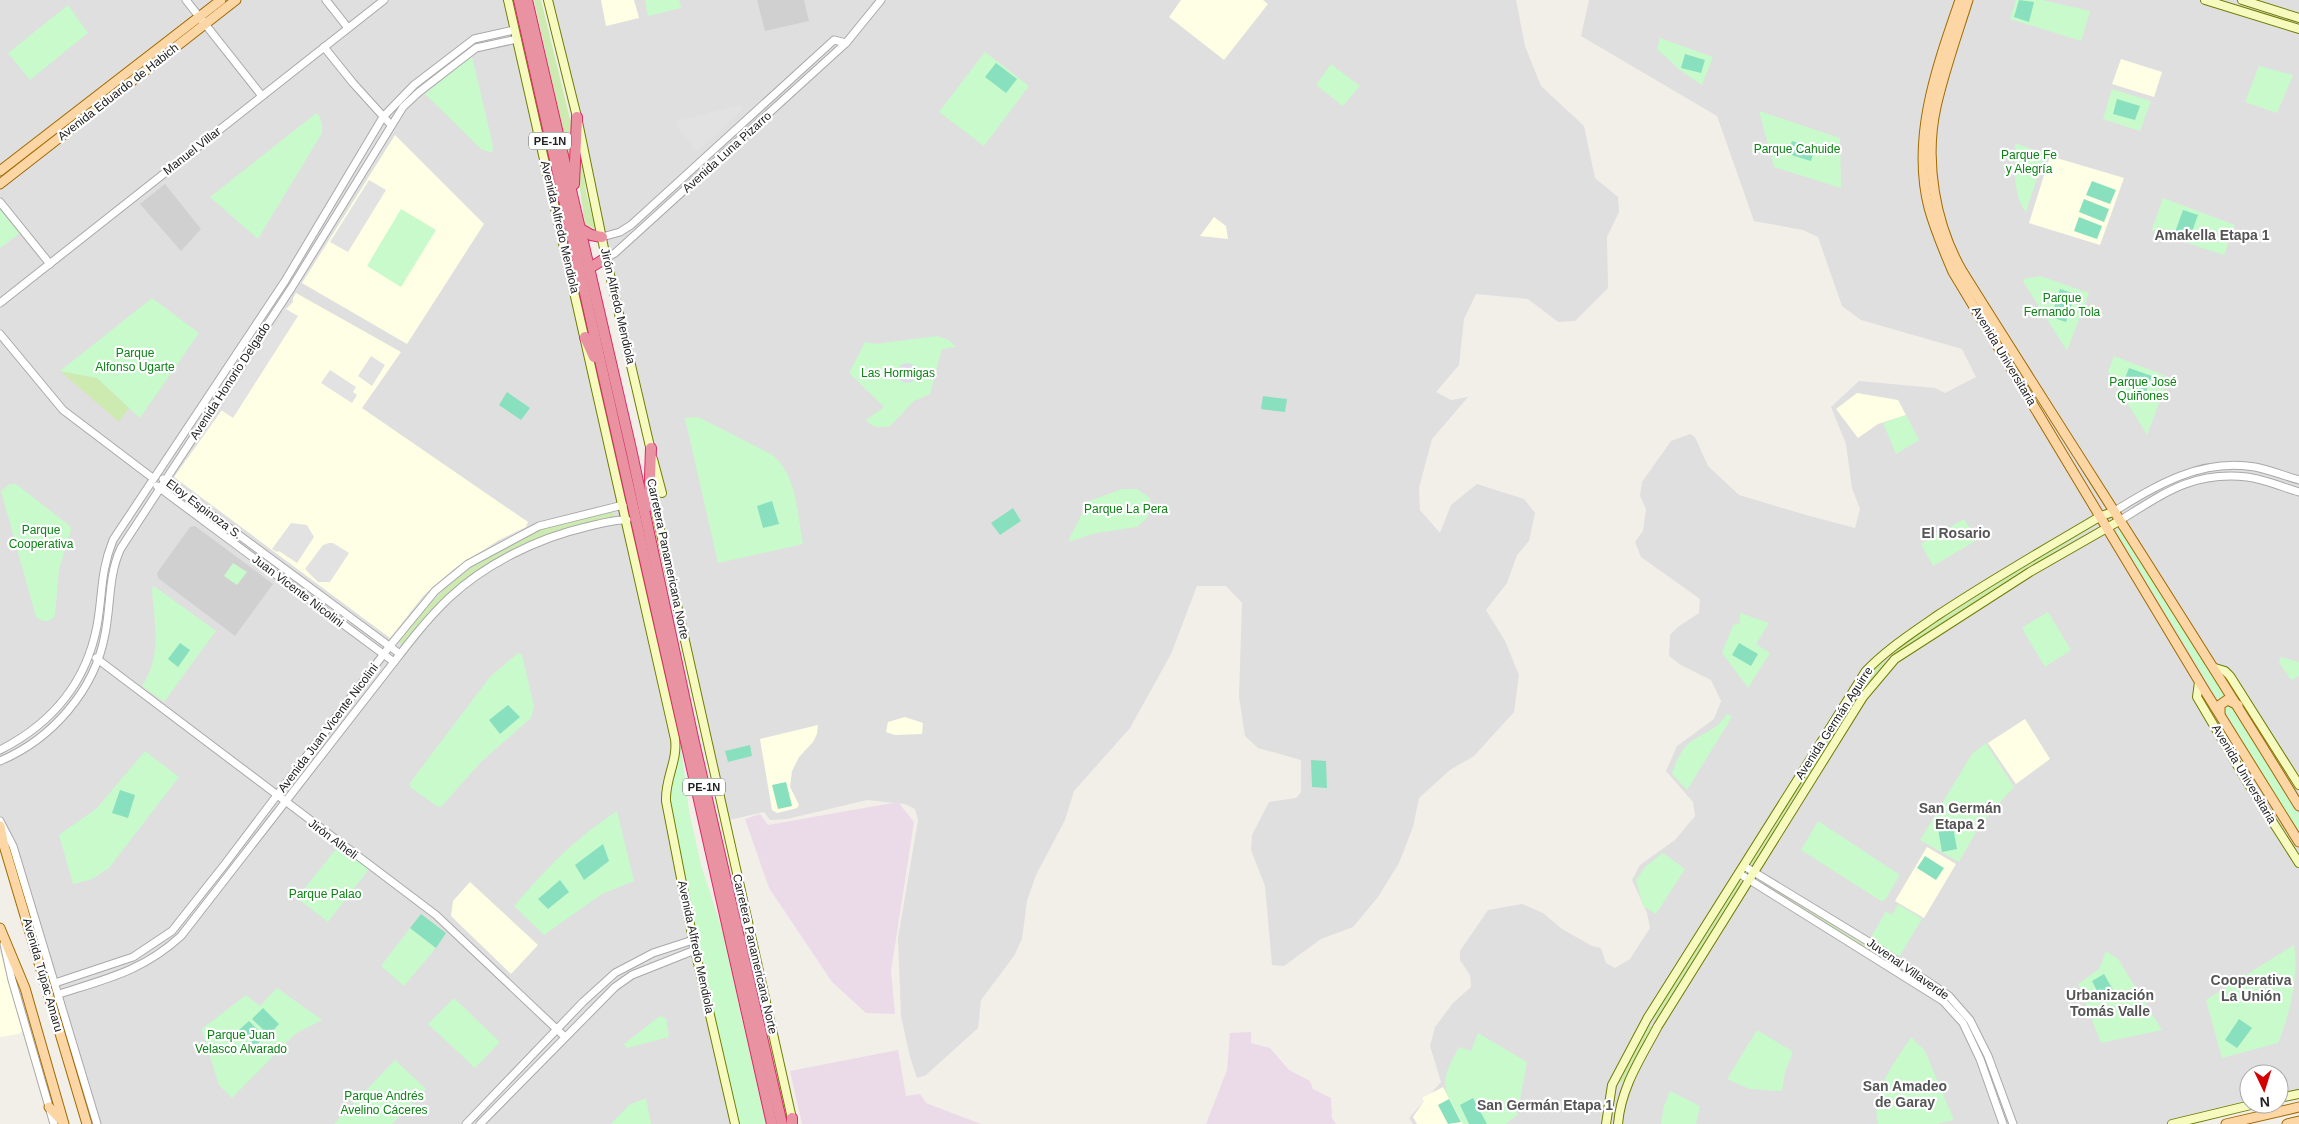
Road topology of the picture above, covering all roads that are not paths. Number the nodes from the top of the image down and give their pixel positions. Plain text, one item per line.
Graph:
1 (186, 0) edge
2 (220, 0) edge
3 (236, 0) edge
4 (326, 0) edge
5 (384, 0) edge
6 (508, 0) edge
7 (519, 0) edge
8 (527, 0) edge
9 (548, 0) edge
10 (881, 0) edge
11 (1960, 0) edge
12 (1968, 0) edge
13 (2205, 0) edge
14 (2242, 0) edge
15 (2299, 18) edge
16 (202, 21) junction
17 (348, 28) junction
18 (2299, 29) edge
19 (514, 30) junction
20 (516, 39) junction
21 (846, 43) junction
22 (324, 47) junction
23 (262, 96) junction
24 (383, 117) junction
25 (577, 117) junction
26 (391, 124) junction
27 (0, 171) edge
28 (0, 184) edge
29 (0, 202) edge
30 (574, 202) junction
31 (579, 228) junction
32 (602, 236) junction
33 (606, 258) junction
34 (50, 264) junction
35 (588, 269) junction
36 (0, 303) edge
37 (0, 334) edge
38 (585, 337) junction
39 (604, 378) junction
40 (611, 407) junction
41 (610, 448) junction
42 (651, 450) junction
43 (153, 478) junction
44 (165, 480) junction
45 (2299, 480) edge
46 (160, 488) junction
47 (2299, 492) edge
48 (662, 493) dead end
49 (624, 505) junction
50 (614, 507) junction
51 (2113, 512) junction
52 (2101, 516) junction
53 (627, 520) junction
54 (616, 521) junction
55 (2119, 521) junction
56 (2107, 526) junction
57 (639, 532) junction
58 (653, 547) junction
59 (308, 586) junction
60 (303, 594) junction
61 (389, 646) junction
62 (1884, 653) junction
63 (90, 654) junction
64 (383, 654) junction
65 (400, 654) junction
66 (98, 659) junction
67 (394, 662) junction
68 (1892, 662) junction
69 (2215, 668) junction
70 (2199, 682) junction
71 (2238, 706) junction
72 (2220, 715) junction
73 (0, 750) edge
74 (0, 761) edge
75 (2299, 785) edge
76 (278, 795) junction
77 (286, 802) junction
78 (2299, 806) edge
79 (0, 821) edge
80 (0, 826) edge
81 (2299, 842) edge
82 (2299, 863) edge
83 (1744, 866) junction
84 (1754, 872) junction
85 (1740, 874) junction
86 (1749, 879) junction
87 (0, 928) edge
88 (693, 940) junction
89 (695, 950) junction
90 (55, 983) junction
91 (59, 994) junction
92 (557, 1030) junction
93 (565, 1037) junction
94 (1612, 1085) junction
95 (1625, 1089) junction
96 (49, 1107) joint
97 (2299, 1107) edge
98 (2239, 1108) edge
99 (2299, 1121) edge
100 (793, 1122) edge
101 (60, 1124) edge
102 (87, 1124) edge
103 (97, 1124) edge
104 (466, 1124) edge
105 (480, 1124) edge
106 (735, 1124) edge
107 (772, 1124) edge
108 (782, 1124) edge
109 (1606, 1124) edge
110 (1618, 1124) edge
111 (2003, 1124) edge
112 (2013, 1124) edge
113 (2172, 1124) edge
114 (2226, 1124) edge
115 (2287, 1124) edge

1 - 16 street
2 - 16 main road, Avenida Eduardo de Habich
3 - 16 main road, Avenida Eduardo de Habich
4 - 17 street
5 - 17 street, Manuel Villar
6 - 19 main road, Avenida Alfredo Mendiola
7 - 39 highway, Carretera Panamericana Norte / PE-1N
8 - 30 highway, Carretera Panamericana Norte / PE-1N
9 - 25 main road
10 - 21 street, Avenida Luna Pizarro
11 - 52 main road, Avenida Universitaria
12 - 51 main road, Avenida Universitaria
13 - 18 main road
14 - 15 main road
16 - 23 street
16 - 27 main road, Avenida Eduardo de Habich
16 - 28 main road, Avenida Eduardo de Habich
17 - 22 street, Manuel Villar
19 - 20 main road, Avenida Alfredo Mendiola
19 - 24 street, Avenida Honorio Delgado
20 - 26 street, Avenida Honorio Delgado
20 - 38 main road, Avenida Alfredo Mendiola
21 - 32 street, Avenida Luna Pizarro
21 - 33 street, Avenida Luna Pizarro
22 - 23 street, Manuel Villar
22 - 24 street
23 - 34 street, Manuel Villar
24 - 26 street
24 - 43 street, Avenida Honorio Delgado
25 - 30 highway
25 - 32 main road, Jirón Alfredo Mendiola
26 - 44 street, Avenida Honorio Delgado
29 - 34 street
30 - 31 highway, Carretera Panamericana Norte / PE-1N
31 - 32 highway
31 - 35 highway, Carretera Panamericana Norte / PE-1N
32 - 33 main road, Jirón Alfredo Mendiola
33 - 35 highway
33 - 42 main road, Jirón Alfredo Mendiola
34 - 36 street, Manuel Villar
35 - 58 highway, Carretera Panamericana Norte / PE-1N
37 - 43 street, Eloy Espinoza S.
38 - 39 highway
38 - 41 main road
39 - 40 highway, Carretera Panamericana Norte / PE-1N
40 - 41 highway
40 - 57 highway, Carretera Panamericana Norte / PE-1N
41 - 49 main road
42 - 48 main road
42 - 58 highway
42 - 100 main road, Jirón Alfredo Mendiola
43 - 44 street, Eloy Espinoza S.
43 - 46 street, Juan Vicente Nicolini
43 - 63 street, Avenida Honorio Delgado
44 - 46 street, Avenida Honorio Delgado
44 - 59 street, Eloy Espinoza S.
45 - 51 street, Avenida Germán Aguirre
46 - 60 street, Juan Vicente Nicolini
46 - 66 street, Avenida Honorio Delgado
47 - 55 street, Avenida Germán Aguirre
49 - 50 street, Avenida Juan Vicente Nicolini
49 - 53 main road
50 - 54 street
50 - 61 street, Avenida Juan Vicente Nicolini
51 - 52 main road, Avenida Germán Aguirre
51 - 55 main road, Avenida Universitaria
52 - 56 main road, Avenida Universitaria
52 - 62 main road, Avenida Germán Aguirre
53 - 54 street
53 - 57 highway
53 - 88 main road, Avenida Alfredo Mendiola
54 - 65 street
55 - 56 main road, Avenida Germán Aguirre
55 - 69 main road, Avenida Universitaria
56 - 68 main road, Avenida Germán Aguirre
56 - 70 main road, Avenida Universitaria
57 - 107 highway, Carretera Panamericana Norte / PE-1N
58 - 108 highway, Carretera Panamericana Norte / PE-1N
59 - 60 street
59 - 61 street, Eloy Espinoza S.
60 - 64 street, Juan Vicente Nicolini
61 - 64 street, Avenida Juan Vicente Nicolini
61 - 65 street, Eloy Espinoza S.
62 - 68 main road
62 - 83 main road, Avenida Germán Aguirre
63 - 66 street, Jirón Alheli
63 - 73 street, Avenida Honorio Delgado
64 - 67 street, Juan Vicente Nicolini
64 - 76 street, Avenida Juan Vicente Nicolini
65 - 67 street
66 - 74 street, Avenida Honorio Delgado
66 - 76 street, Jirón Alheli
67 - 77 street, Avenida Juan Vicente Nicolini
68 - 84 main road, Avenida Germán Aguirre
69 - 71 main road, Avenida Universitaria
69 - 75 main road, Avenida Universitaria
70 - 72 main road, Avenida Universitaria
70 - 82 main road, Avenida Universitaria
71 - 72 main road
71 - 78 main road, Avenida Universitaria
72 - 81 main road, Avenida Universitaria
76 - 77 street, Jirón Alheli
76 - 90 street, Avenida Juan Vicente Nicolini
77 - 91 street, Avenida Juan Vicente Nicolini
77 - 92 street, Jirón Alheli
79 - 90 street
80 - 102 main road, Avenida Túpac Amaru
83 - 84 street, Juvenal Villaverde
83 - 85 main road, Avenida Germán Aguirre
84 - 86 main road, Avenida Germán Aguirre
84 - 112 street, Juvenal Villaverde
85 - 86 street, Juvenal Villaverde
85 - 94 main road, Avenida Germán Aguirre
86 - 95 main road, Avenida Germán Aguirre
86 - 111 street, Juvenal Villaverde
87 - 96 street
87 - 101 main road, Avenida Túpac Amaru
88 - 89 main road, Avenida Alfredo Mendiola
88 - 92 street
89 - 93 street
89 - 106 main road, Avenida Alfredo Mendiola
90 - 91 street
91 - 103 street
92 - 93 street, Jirón Alheli
92 - 104 street
93 - 105 street
94 - 95 main road
94 - 109 main road, Avenida Germán Aguirre
95 - 110 main road, Avenida Germán Aguirre
96 - 101 main road
97 - 114 main road
98 - 113 main road
99 - 115 main road

